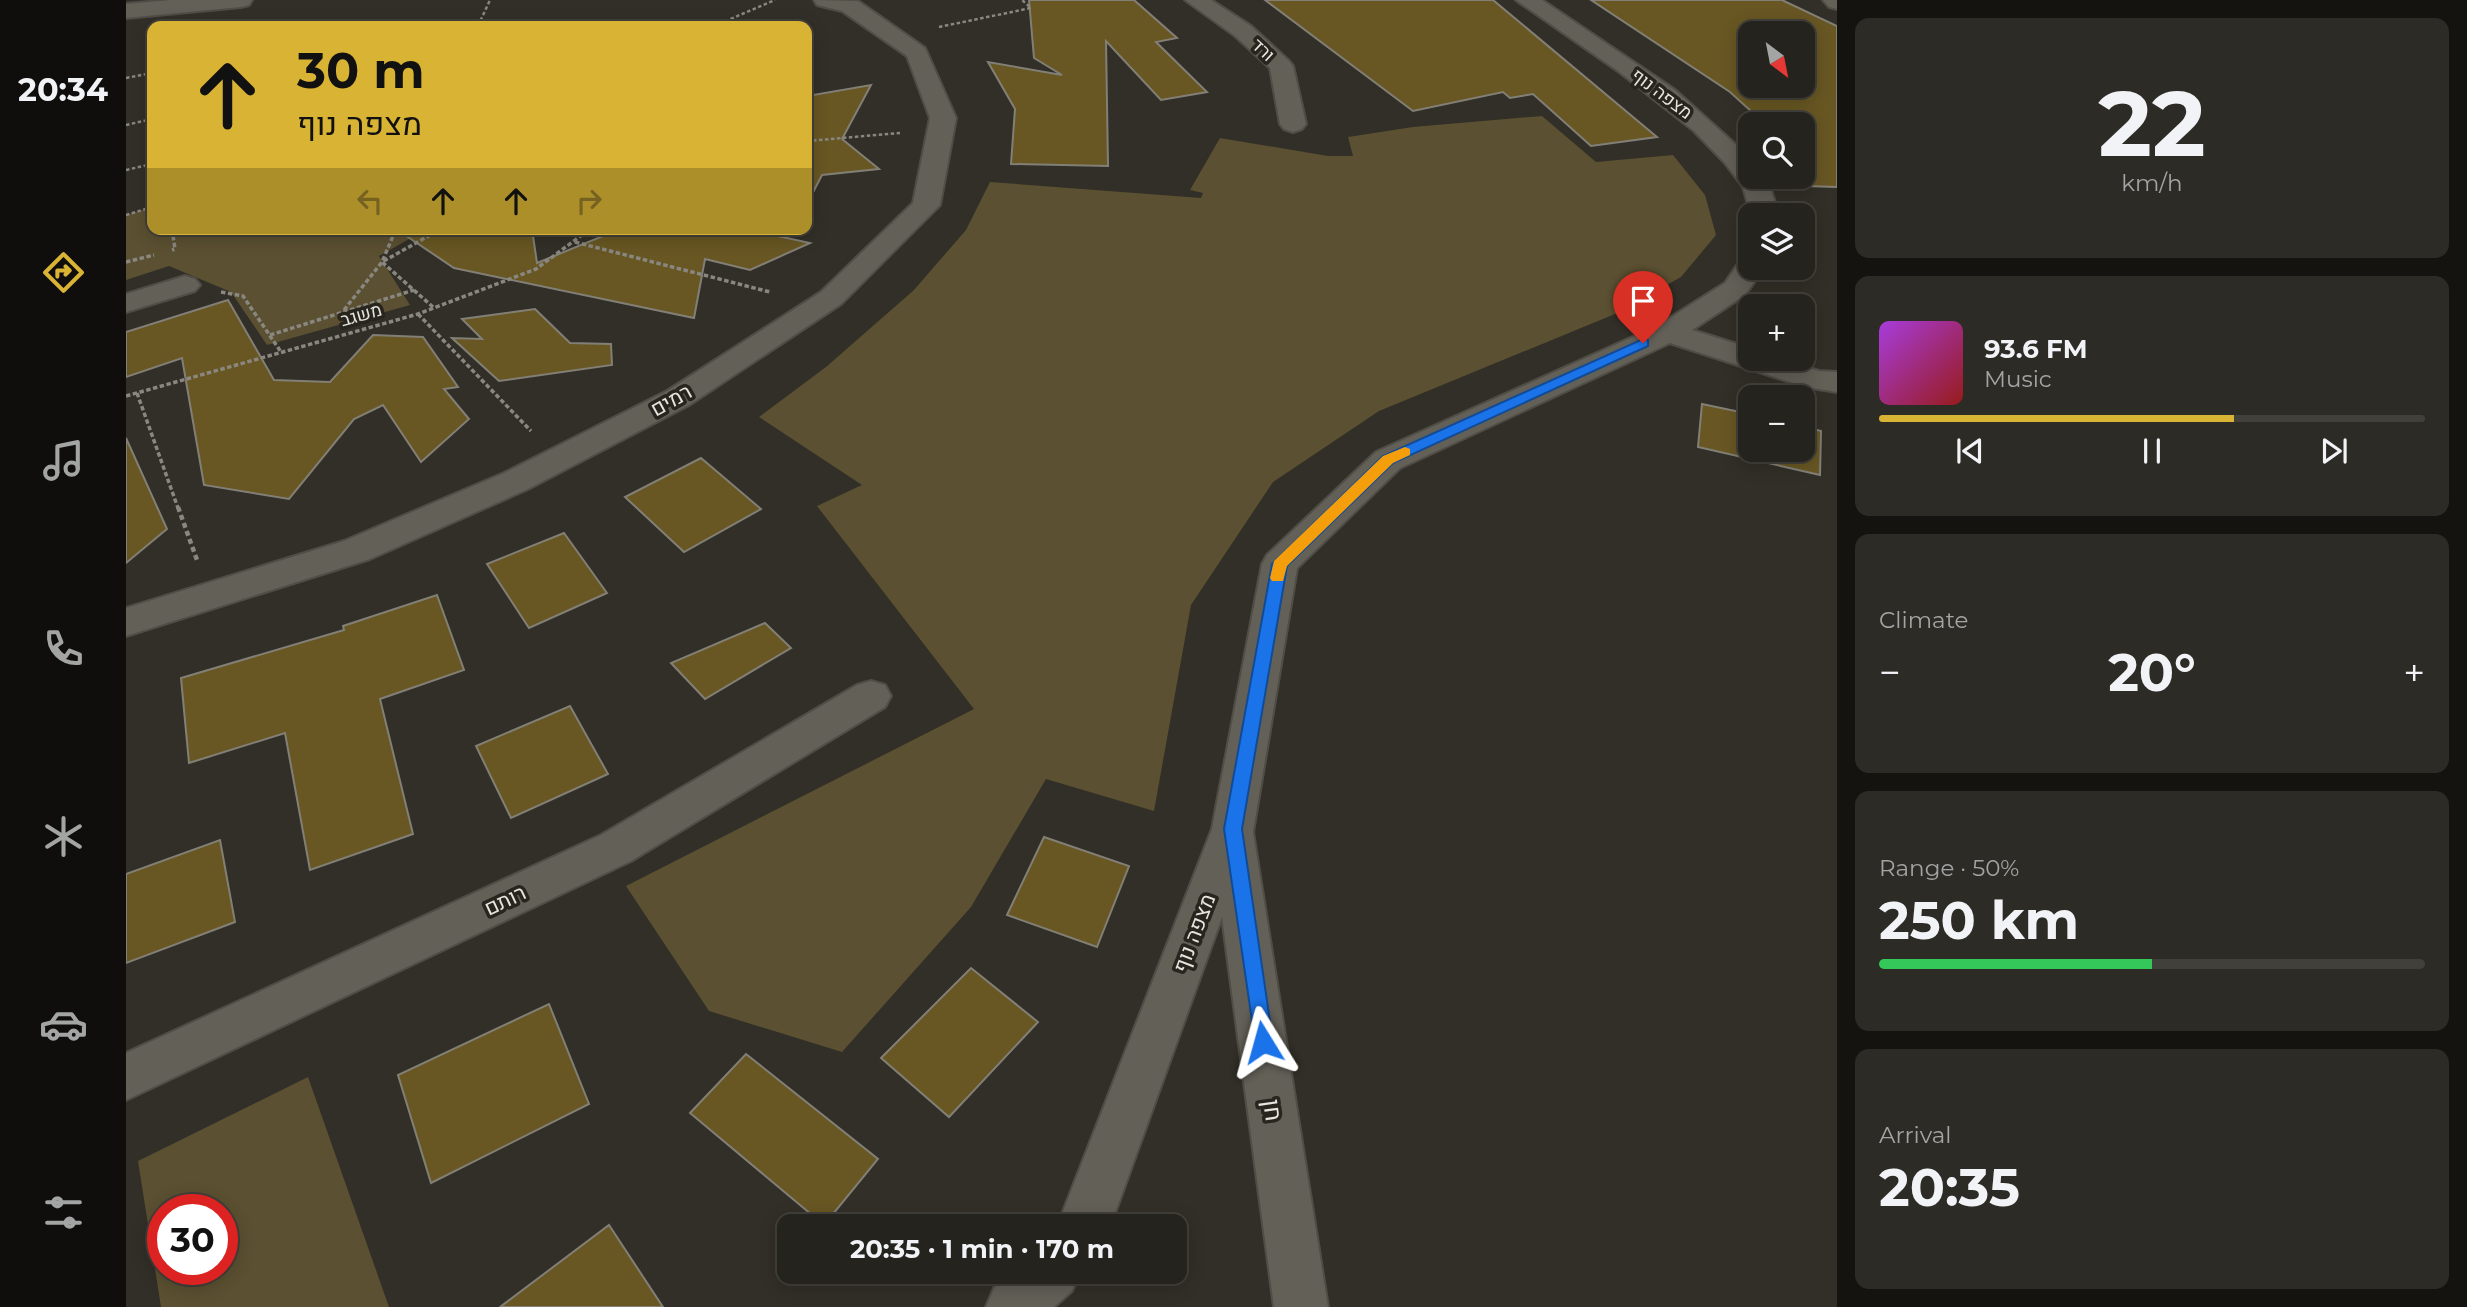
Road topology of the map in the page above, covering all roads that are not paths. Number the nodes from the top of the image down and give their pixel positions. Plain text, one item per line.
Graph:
1 (241, 0) edge
2 (825, 0) edge
3 (1196, 0) edge
4 (1527, 0) edge
5 (126, 11) edge
6 (1293, 124) dead end
7 (1765, 203) edge
8 (1741, 280) edge
9 (185, 285) road end
10 (126, 303) edge
11 (1668, 332) junction
12 (1837, 382) edge
13 (126, 622) edge
14 (871, 696) dead end
15 (1233, 829) junction
16 (126, 1077) edge
17 (1088, 1214) edge
18 (1039, 1284) edge
19 (1013, 1307) edge
20 (1301, 1307) edge

1 - 5 street
2 - 13 street, רמים
3 - 6 street, ורד
4 - 7 street, מצפה נוף
8 - 11 street, מצפה נוף
9 - 10 street
11 - 12 street
11 - 15 street, מצפה נוף
14 - 16 street, רותם
15 - 17 street, מצפה נוף
15 - 20 street, חן
18 - 19 street

